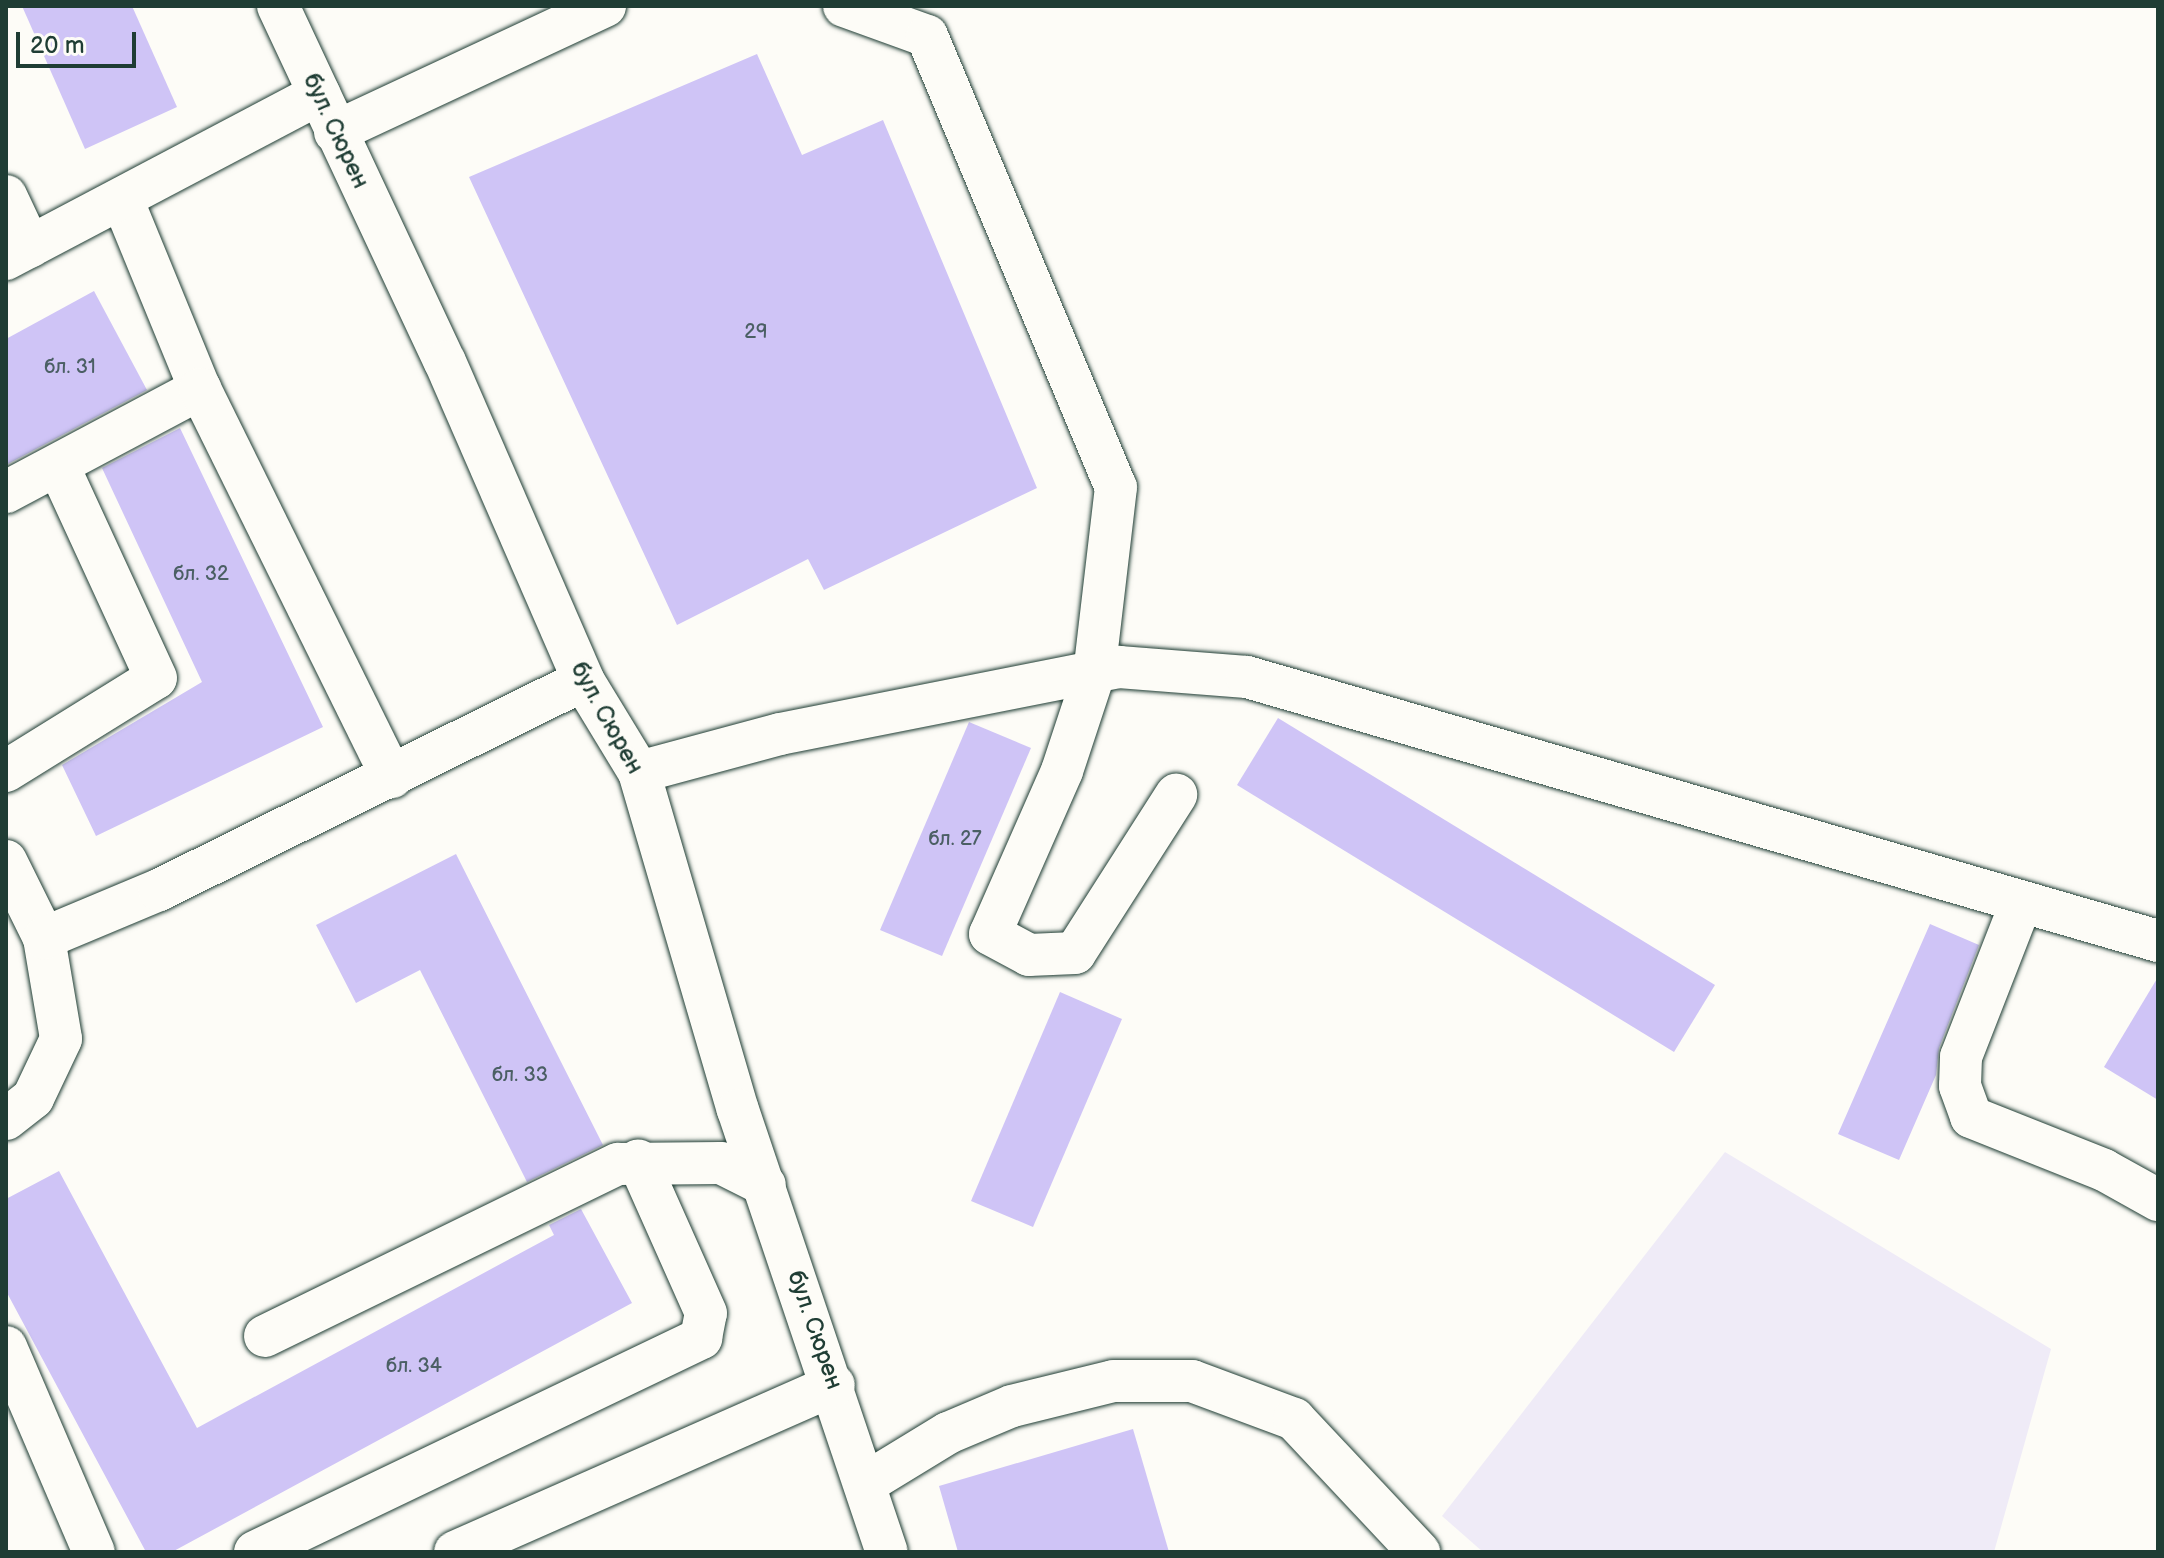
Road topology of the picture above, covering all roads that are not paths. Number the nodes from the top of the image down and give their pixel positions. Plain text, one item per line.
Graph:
1 (278, 6) edge
2 (605, 6) edge
3 (844, 6) edge
4 (327, 113) junction
5 (6, 196) edge
6 (122, 199) junction
7 (18, 253) edge
8 (200, 389) junction
9 (58, 465) junction
10 (6, 492) edge
11 (1094, 674) junction
12 (583, 680) junction
13 (6, 771) edge
14 (639, 772) junction
15 (392, 777) junction
16 (1176, 795) dead end
17 (6, 861) edge
18 (2021, 903) junction
19 (44, 938) junction
20 (2158, 941) edge
21 (6, 1119) edge
22 (638, 1160) junction
23 (765, 1185) junction
24 (2158, 1200) edge
25 (265, 1336) dead end
26 (6, 1347) edge
27 (834, 1385) junction
28 (866, 1483) junction
29 (94, 1552) edge
30 (255, 1552) edge
31 (455, 1552) edge
32 (887, 1552) edge
33 (1419, 1552) edge

1 - 4 street, бул. Сюрен
2 - 4 street
3 - 11 street
4 - 6 street
4 - 12 street, бул. Сюрен
5 - 7 street
6 - 7 street
6 - 8 street
8 - 9 street
8 - 15 street
9 - 10 street
9 - 13 street
11 - 14 street
11 - 16 street
11 - 18 street
12 - 14 street, бул. Сюрен
12 - 15 street
14 - 23 street, бул. Сюрен
15 - 19 street
17 - 19 street
18 - 20 street
18 - 24 street
19 - 21 street
22 - 23 street
22 - 25 street
22 - 30 street
23 - 27 street, бул. Сюрен
26 - 29 street
27 - 28 street, бул. Сюрен
27 - 31 street
28 - 32 street, бул. Сюрен
28 - 33 street

